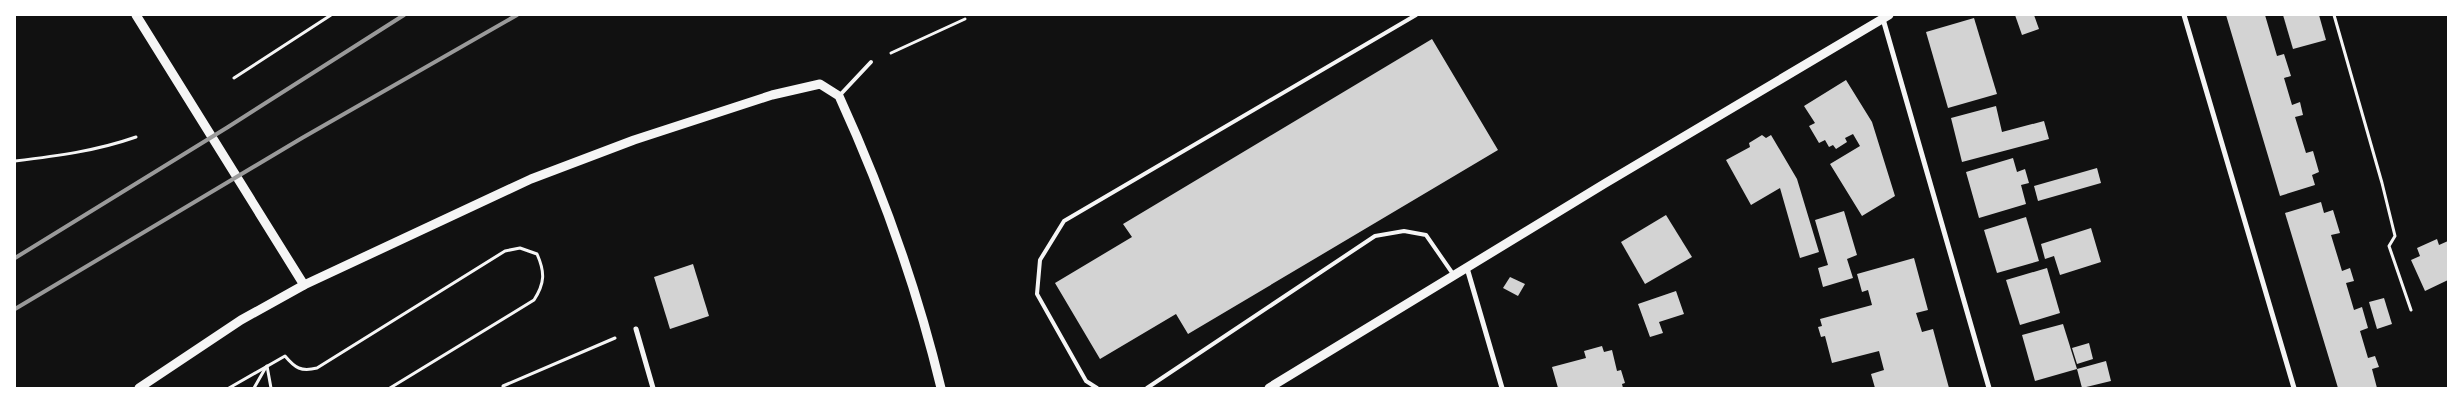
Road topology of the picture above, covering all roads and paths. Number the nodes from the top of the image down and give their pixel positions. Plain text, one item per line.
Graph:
1 (136, 15) edge
2 (331, 15) edge
3 (1416, 15) edge
4 (2184, 15) edge
5 (2334, 15) edge
6 (1886, 17) edge
7 (965, 19) dead end
8 (871, 62) joint
9 (234, 78) dead end
10 (839, 96) junction
11 (136, 137) dead end
12 (15, 160) edge
13 (1467, 268) junction
14 (1454, 276) junction
15 (304, 286) junction
16 (2411, 310) dead end
17 (636, 329) joint
18 (266, 365) junction
19 (139, 388) edge
20 (229, 388) edge
21 (254, 388) edge
22 (272, 388) edge
23 (390, 388) edge
24 (503, 388) edge
25 (653, 388) edge
26 (941, 388) edge
27 (1097, 388) edge
28 (1147, 388) edge
29 (1269, 388) edge
30 (1502, 388) edge
31 (1989, 388) edge
32 (2294, 388) edge

1 - 15 street
2 - 9 path
3 - 27 lane
4 - 32 street
5 - 16 path
6 - 13 street
6 - 31 street
7 - 8 path
8 - 10 lane
10 - 15 street
10 - 26 street
11 - 12 path
13 - 14 street
13 - 30 street
14 - 28 lane
14 - 29 street
15 - 19 street
17 - 24 path
17 - 25 street
18 - 20 path
18 - 21 path
18 - 22 path
18 - 23 path

